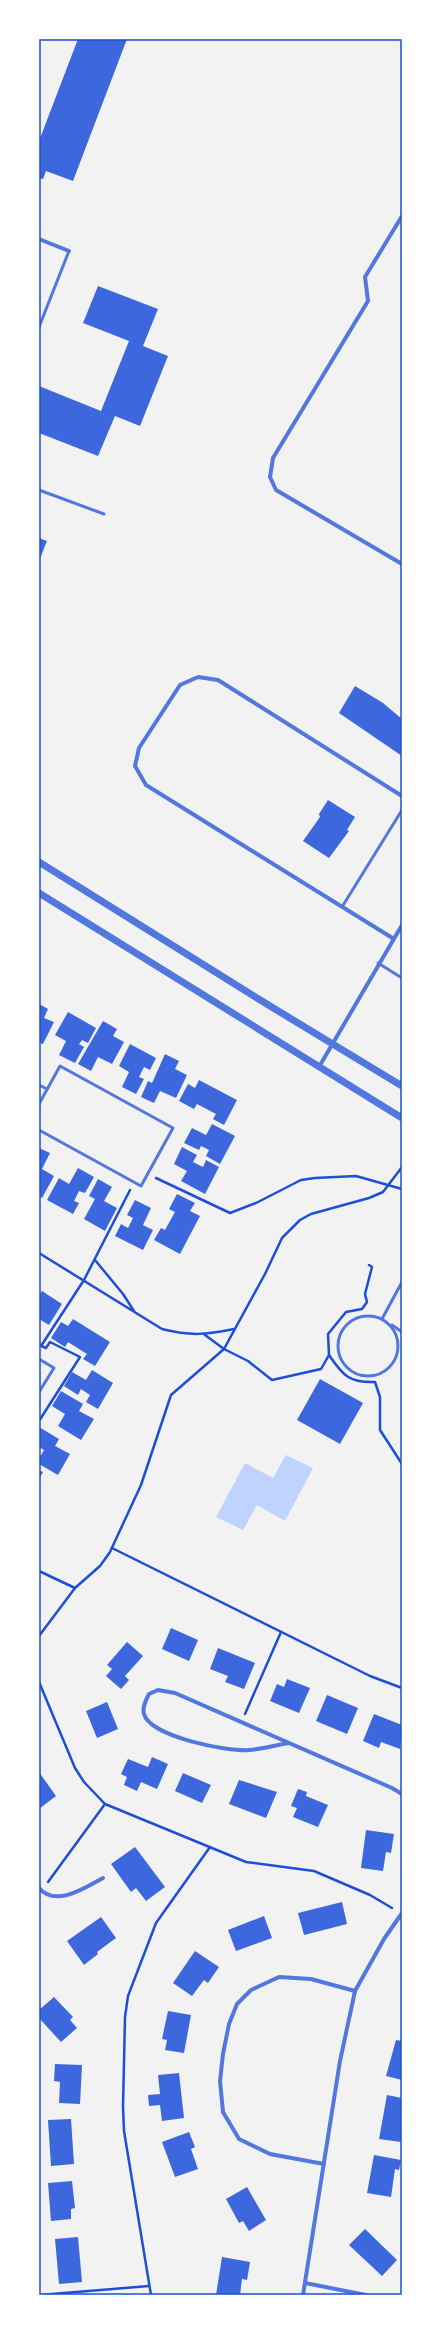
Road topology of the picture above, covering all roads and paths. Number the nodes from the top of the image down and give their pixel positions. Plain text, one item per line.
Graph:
1 (402, 217) edge
2 (39, 239) edge
3 (69, 251) joint
4 (39, 327) edge
5 (39, 490) edge
6 (104, 514) dead end
7 (402, 564) edge
8 (402, 796) edge
9 (402, 810) edge
10 (40, 864) edge
11 (39, 893) edge
12 (342, 907) junction
13 (402, 925) edge
14 (394, 939) junction
15 (378, 963) junction
16 (402, 978) edge
17 (332, 1044) junction
18 (318, 1068) junction
19 (39, 1085) edge
20 (402, 1086) edge
21 (47, 1089) junction
22 (39, 1104) edge
23 (402, 1118) edge
24 (39, 1130) edge
25 (402, 1167) edge
26 (148, 1174) junction
27 (134, 1182) junction
28 (390, 1186) junction
29 (402, 1189) edge
30 (39, 1254) edge
31 (94, 1260) junction
32 (369, 1265) dead end
33 (84, 1280) junction
34 (402, 1282) edge
35 (135, 1313) junction
36 (382, 1319) junction
37 (389, 1324) junction
38 (234, 1329) junction
39 (402, 1332) edge
40 (205, 1335) junction
41 (41, 1346) dead end
42 (224, 1349) junction
43 (329, 1356) junction
44 (39, 1359) edge
45 (39, 1392) edge
46 (402, 1464) edge
47 (112, 1548) junction
48 (39, 1571) edge
49 (75, 1588) junction
50 (281, 1632) junction
51 (39, 1636) edge
52 (39, 1682) edge
53 (402, 1688) edge
54 (242, 1722) junction
55 (289, 1743) junction
56 (402, 1794) edge
57 (105, 1804) junction
58 (210, 1847) junction
59 (103, 1878) dead end
60 (40, 1890) edge
61 (402, 1914) edge
62 (355, 1991) junction
63 (324, 2164) junction
64 (305, 2283) junction
65 (149, 2286) junction
66 (40, 2295) edge
67 (151, 2295) edge
68 (303, 2295) edge
69 (366, 2295) edge

1 - 7 street
2 - 3 street
3 - 4 lane
5 - 6 lane
8 - 12 street
9 - 12 lane
10 - 17 street
11 - 18 street
12 - 14 street
13 - 14 street
14 - 15 street
15 - 16 lane
15 - 17 street
17 - 18 street
17 - 20 street
18 - 23 street
19 - 21 lane
21 - 22 lane
21 - 26 lane
24 - 27 lane
25 - 28 path
26 - 27 lane
26 - 28 path
27 - 31 path
28 - 29 path
28 - 38 path
30 - 33 path
31 - 33 path
31 - 35 path
32 - 43 path
33 - 35 path
33 - 41 path
34 - 36 lane
35 - 40 path
36 - 37 lane
36 - 37 lane
37 - 39 lane
38 - 40 path
38 - 42 path
40 - 42 path
42 - 43 path
42 - 47 path
43 - 46 path
44 - 45 lane
47 - 49 path
47 - 50 path
48 - 49 path
49 - 51 path
50 - 53 path
50 - 54 path
52 - 57 path
54 - 55 street
54 - 55 street
55 - 56 street
57 - 58 path
57 - 60 path
58 - 61 path
58 - 65 path
59 - 60 street
61 - 62 street
62 - 63 street
62 - 63 street
63 - 64 street
64 - 68 street
64 - 69 street
65 - 66 path
65 - 67 path

